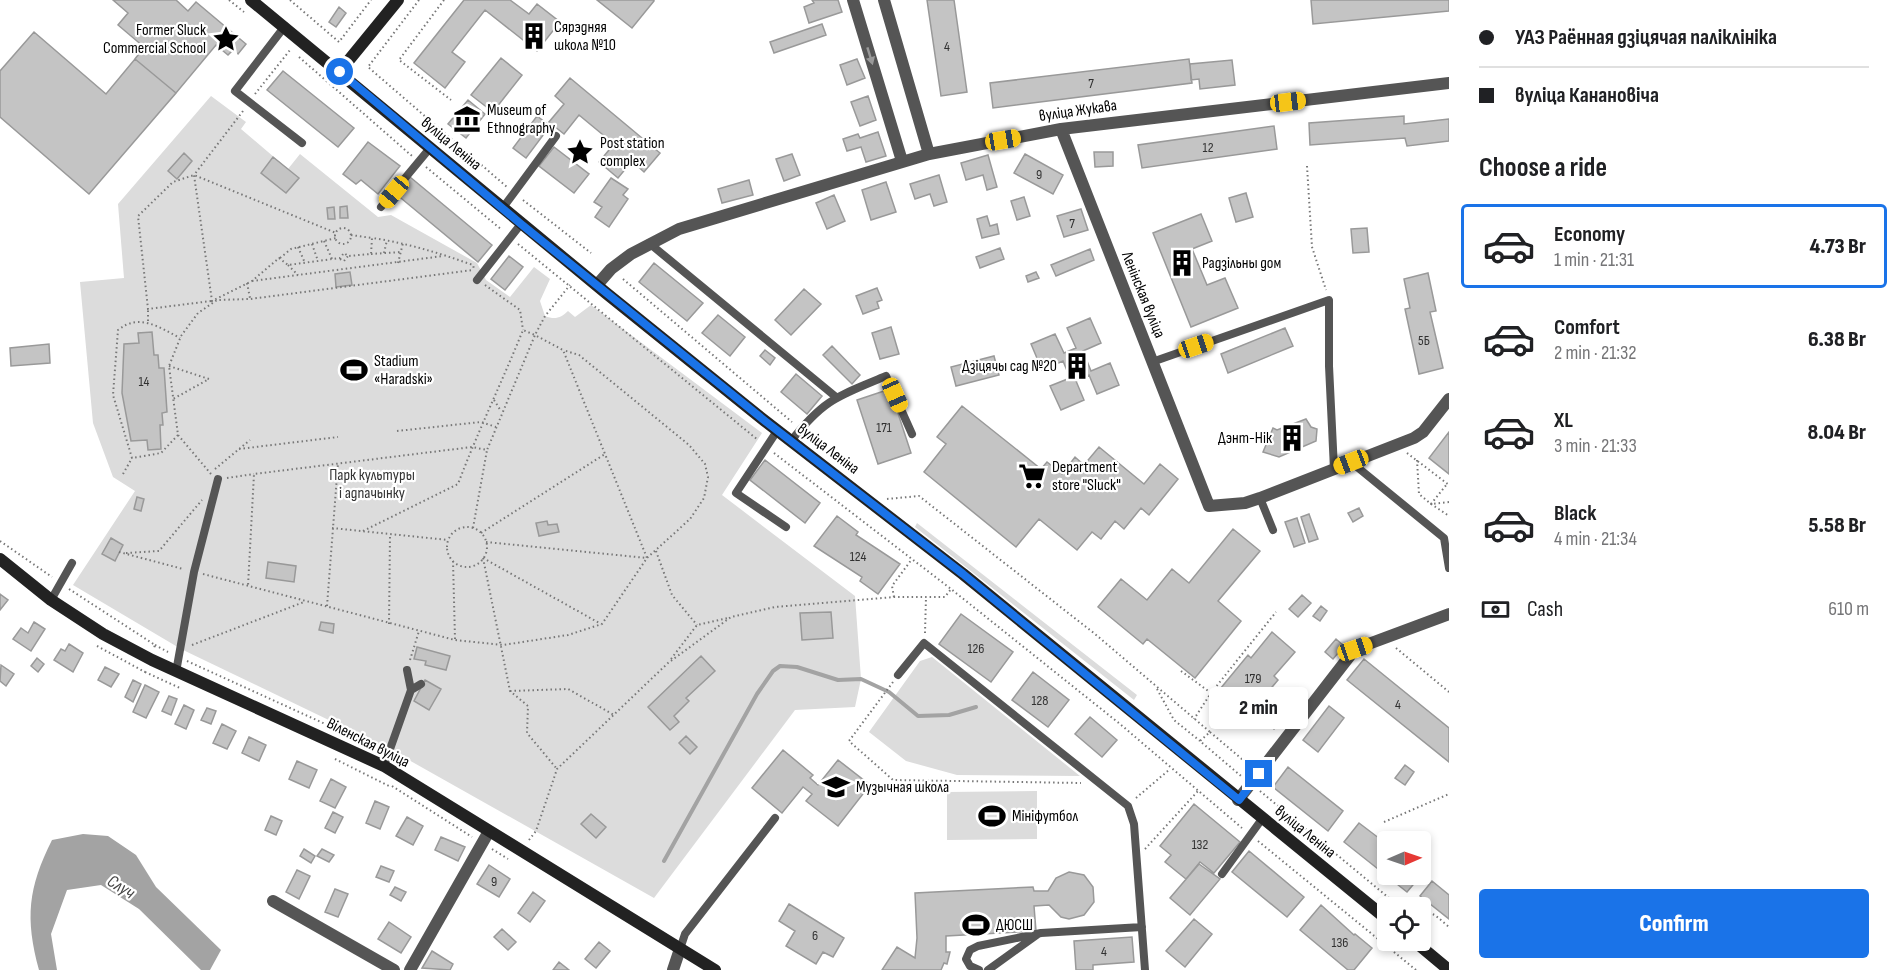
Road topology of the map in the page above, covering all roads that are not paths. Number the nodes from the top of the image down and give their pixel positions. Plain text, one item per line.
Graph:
1 (251, 0) edge
2 (398, 0) edge
3 (853, 0) edge
4 (884, 0) edge
5 (285, 26) junction
6 (340, 72) junction
7 (1449, 83) edge
8 (1061, 129) junction
9 (556, 136) dead end
10 (302, 143) dead end
11 (430, 148) junction
12 (929, 154) junction
13 (902, 161) junction
14 (381, 207) dead end
15 (502, 209) junction
16 (521, 224) junction
17 (649, 243) junction
18 (477, 280) road end
19 (597, 285) junction
20 (1152, 362) junction
21 (836, 397) junction
22 (1449, 399) edge
23 (777, 431) junction
24 (912, 434) dead end
25 (791, 441) junction
26 (1351, 462) junction
27 (1334, 469) junction
28 (218, 479) road end
29 (1260, 498) junction
30 (786, 527) dead end
31 (1273, 530) dead end
32 (0, 559) edge
33 (72, 563) dead end
34 (1449, 568) edge
35 (51, 600) junction
36 (1449, 614) edge
37 (407, 670) road end
38 (176, 672) junction
39 (898, 675) road end
40 (421, 684) dead end
41 (411, 690) junction
42 (384, 766) junction
43 (1239, 800) junction
44 (775, 818) dead end
45 (1262, 819) junction
46 (485, 838) junction
47 (1222, 874) dead end
48 (273, 901) dead end
49 (1377, 911) edge
50 (1142, 927) junction
51 (1041, 933) junction
52 (680, 949) junction
53 (1426, 951) edge
54 (394, 970) edge
55 (410, 970) edge
56 (673, 970) edge
57 (715, 970) edge
58 (979, 970) edge
59 (988, 970) edge
60 (1144, 970) edge
61 (1449, 970) edge

1 - 5 main road, вуліца Леніна
2 - 6 main road
3 -> 13 street
4 - 12 street
5 - 6 main road, вуліца Леніна
5 - 10 lane
6 - 11 main road, вуліца Леніна
7 - 8 street, вуліца Жукава
8 - 12 street, вуліца Жукава
8 - 20 street, Ленінская вуліца
9 - 15 lane
11 - 14 lane
11 - 15 main road, вуліца Леніна
12 - 13 street, вуліца Жукава
13 - 17 street, вуліца Жукава
15 - 16 main road, вуліца Леніна
16 - 18 lane
16 - 19 main road, вуліца Леніна
17 - 19 street, вуліца Жукава
17 - 21 lane
19 - 23 main road, вуліца Леніна
20 - 27 lane
20 - 29 street, Ленінская вуліца
21 - 24 lane
21 - 25 lane
22 - 26 street
23 - 25 main road, вуліца Леніна
23 - 30 lane
25 - 43 main road, вуліца Леніна
26 - 27 street
26 - 34 lane
27 - 29 street
28 - 38 lane
29 - 31 lane
32 - 35 main road, Віленская вуліца
33 - 35 lane
35 - 38 main road, Віленская вуліца
36 - 43 street
37 - 41 lane
38 - 42 main road, Віленская вуліца
39 - 50 lane
40 - 41 lane
41 - 42 lane
42 - 46 main road, Віленская вуліца
43 - 45 main road, вуліца Леніна
44 - 52 lane
45 - 47 lane
45 - 49 main road, вуліца Леніна
46 - 52 main road, Віленская вуліца
46 - 55 street
48 - 54 street
50 - 51 lane
50 - 60 lane
51 - 58 lane
51 - 59 lane
52 - 56 street
52 - 57 main road, Віленская вуліца
53 - 61 main road

